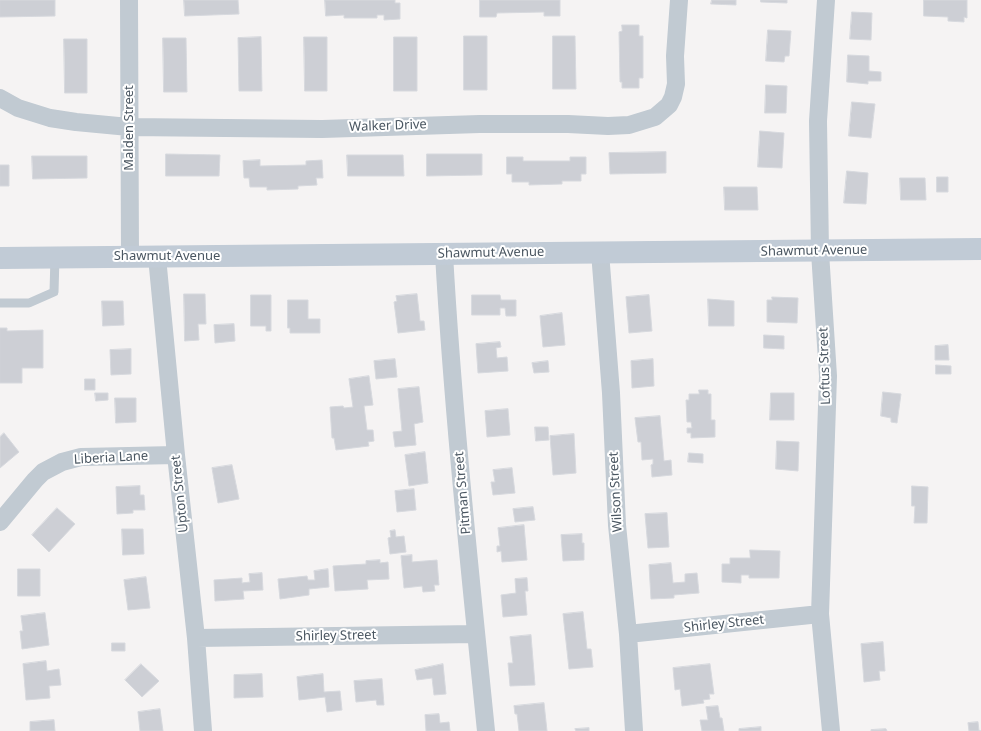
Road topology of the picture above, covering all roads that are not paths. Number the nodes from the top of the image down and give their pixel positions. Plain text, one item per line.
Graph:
1 (129, 0) edge
2 (679, 0) edge
3 (826, 0) edge
4 (0, 98) edge
5 (129, 127) junction
6 (981, 249) edge
7 (600, 252) junction
8 (820, 252) junction
9 (444, 254) junction
10 (55, 257) junction
11 (130, 257) junction
12 (158, 257) junction
13 (0, 258) edge
14 (0, 303) edge
15 (176, 455) junction
16 (0, 522) edge
17 (820, 614) junction
18 (476, 634) junction
19 (628, 634) junction
20 (196, 638) junction
21 (203, 731) edge
22 (486, 731) edge
23 (634, 731) edge
24 (831, 731) edge

1 - 5 street, Malden Street
2 - 5 street, Walker Drive
3 - 8 street, Loftus Street
4 - 5 street, Walker Drive
5 - 11 street, Malden Street
6 - 8 main road, Shawmut Avenue
7 - 8 main road, Shawmut Avenue
7 - 9 main road, Shawmut Avenue
7 - 19 street, Wilson Street
8 - 17 street, Loftus Street
9 - 12 main road, Shawmut Avenue
9 - 18 street, Pitman Street
10 - 11 main road, Shawmut Avenue
10 - 13 main road, Shawmut Avenue
10 - 14 lane
11 - 12 main road, Shawmut Avenue
12 - 15 street, Upton Street
15 - 16 street, Liberia Lane
15 - 20 street, Upton Street
17 - 19 street, Shirley Street
17 - 24 street, Loftus Street
18 - 20 street, Shirley Street
18 - 22 street, Pitman Street
19 - 23 street, Wilson Street
20 - 21 street, Upton Street

